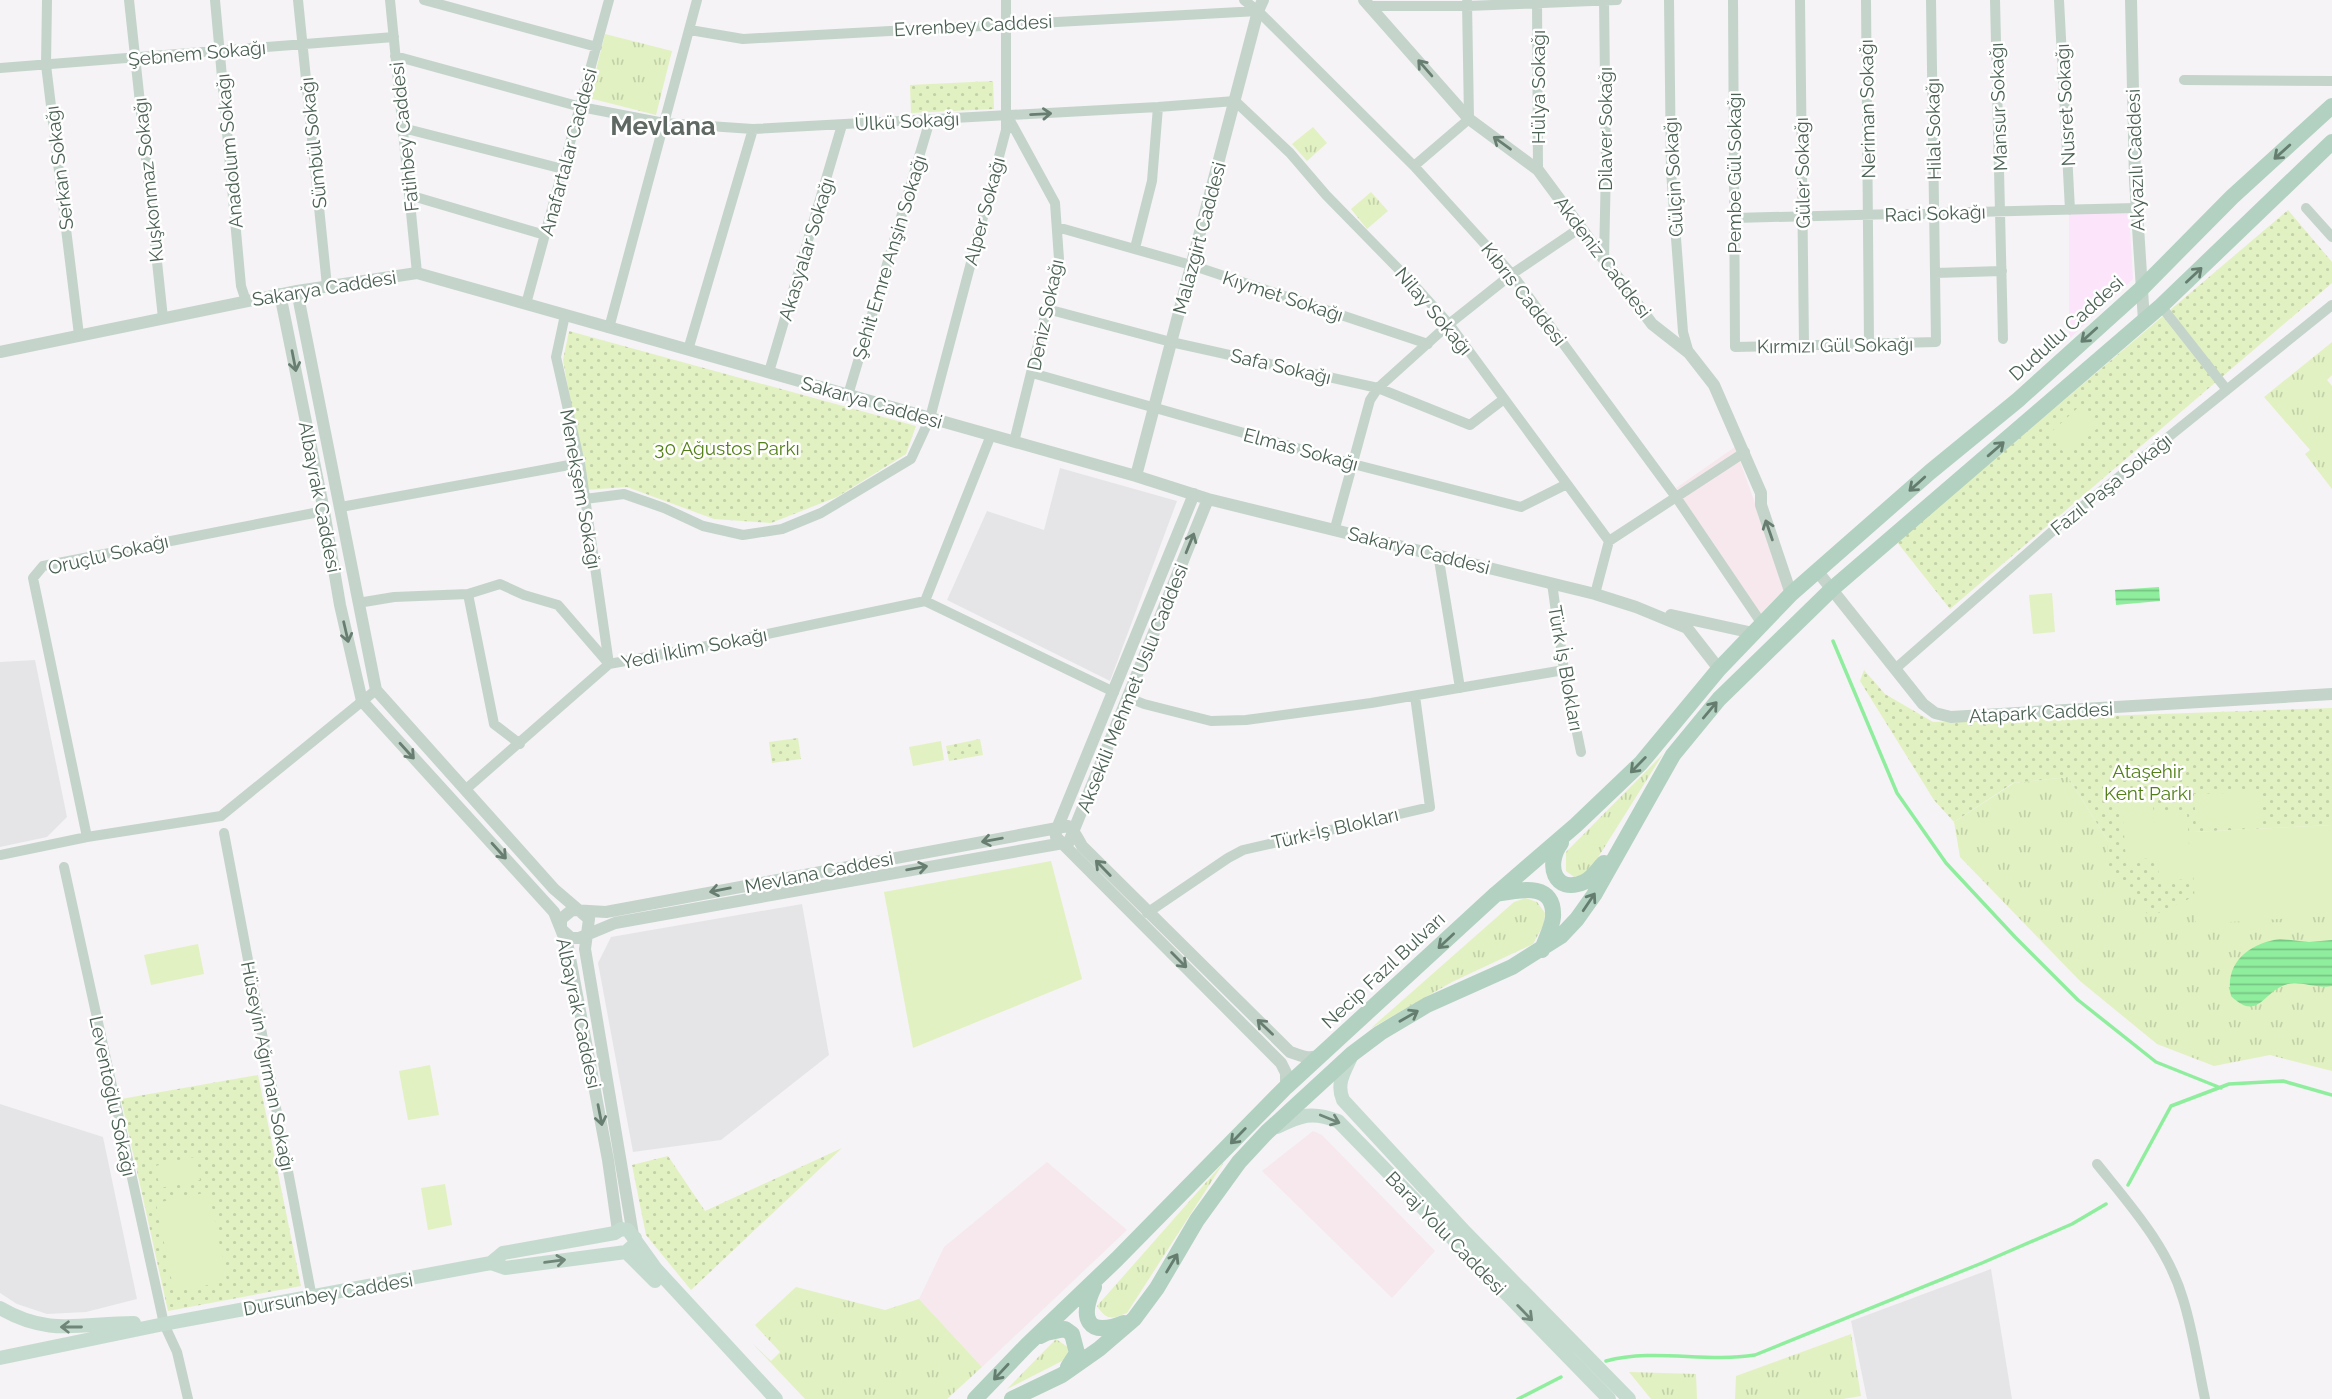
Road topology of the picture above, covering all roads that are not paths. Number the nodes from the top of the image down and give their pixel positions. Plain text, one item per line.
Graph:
1 (47, 0) edge
2 (129, 0) edge
3 (215, 0) edge
4 (298, 0) edge
5 (390, 0) edge
6 (424, 0) edge
7 (609, 0) edge
8 (697, 0) edge
9 (1006, 0) edge
10 (1244, 0) edge
11 (1604, 0) edge
12 (1617, 0) edge
13 (1669, 0) edge
14 (1732, 0) edge
15 (1800, 0) edge
16 (1866, 0) edge
17 (1931, 0) edge
18 (1995, 0) edge
19 (2059, 0) edge
20 (2131, 0) edge
21 (1537, 2) edge
22 (1367, 3) edge
23 (1400, 3) edge
24 (1467, 3) edge
25 (1260, 5) edge
26 (1006, 23) junction
27 (690, 30) junction
28 (394, 37) junction
29 (303, 44) junction
30 (597, 47) junction
31 (220, 51) junction
32 (395, 56) junction
33 (135, 58) junction
34 (46, 65) junction
35 (0, 68) edge
36 (2184, 79) dead end
37 (2332, 81) edge
38 (1235, 101) junction
39 (2332, 106) edge
40 (580, 107) junction
41 (1158, 107) junction
42 (1007, 115) junction
43 (930, 120) junction
44 (1469, 120) junction
45 (664, 123) junction
46 (842, 125) junction
47 (403, 128) junction
48 (753, 129) junction
49 (2332, 142) edge
50 (1414, 166) junction
51 (563, 169) junction
52 (1538, 170) junction
53 (410, 195) junction
54 (2136, 208) junction
55 (2306, 208) dead end
56 (2070, 210) junction
57 (2001, 211) junction
58 (1934, 213) junction
59 (1868, 215) junction
60 (1802, 216) junction
61 (1734, 218) junction
62 (1057, 228) junction
63 (1580, 228) junction
64 (545, 235) junction
65 (2332, 237) edge
66 (1135, 248) junction
67 (1604, 258) junction
68 (1192, 265) junction
69 (2002, 271) junction
70 (417, 273) junction
71 (1935, 273) junction
72 (1512, 274) junction
73 (327, 286) junction
74 (2140, 290) junction
75 (297, 291) junction
76 (280, 294) junction
77 (246, 301) junction
78 (526, 304) junction
79 (2332, 305) edge
80 (2161, 306) junction
81 (1047, 309) junction
82 (565, 315) junction
83 (163, 318) junction
84 (2144, 321) junction
85 (1449, 324) junction
86 (609, 328) junction
87 (79, 335) junction
88 (2003, 339) dead end
89 (1171, 342) junction
90 (1936, 342) joint
91 (1428, 344) junction
92 (1869, 344) junction
93 (1804, 345) junction
94 (1735, 347) joint
95 (688, 350) junction
96 (0, 352) edge
97 (1689, 354) junction
98 (769, 372) junction
99 (1032, 373) junction
100 (1378, 388) junction
101 (2227, 390) junction
102 (848, 395) junction
103 (1504, 399) junction
104 (1154, 409) junction
105 (930, 418) junction
106 (991, 435) junction
107 (1014, 442) junction
108 (1745, 452) junction
109 (580, 463) junction
110 (1353, 464) junction
111 (1136, 476) junction
112 (1567, 484) junction
113 (1194, 494) junction
114 (1676, 497) junction
115 (585, 499) junction
116 (1209, 499) junction
117 (341, 507) junction
118 (324, 510) junction
119 (1335, 528) junction
120 (1609, 541) junction
121 (1438, 554) junction
122 (1818, 572) junction
123 (1552, 583) junction
124 (1832, 589) junction
125 (467, 594) junction
126 (1595, 594) junction
127 (1791, 594) junction
128 (925, 601) junction
129 (358, 603) junction
130 (340, 605) junction
131 (1636, 607) junction
132 (1757, 629) junction
133 (609, 664) junction
134 (1719, 669) junction
135 (1895, 669) junction
136 (1564, 670) junction
137 (1460, 688) junction
138 (376, 690) junction
139 (2332, 694) edge
140 (1121, 695) junction
141 (1415, 696) junction
142 (362, 701) junction
143 (520, 744) junction
144 (1581, 752) dead end
145 (465, 790) junction
146 (453, 801) junction
147 (1576, 825) junction
148 (1059, 827) junction
149 (1073, 832) junction
150 (224, 833) dead end
151 (87, 837) junction
152 (1062, 842) junction
153 (1622, 842) junction
154 (0, 855) edge
155 (64, 867) dead end
156 (1496, 894) junction
157 (578, 910) junction
158 (1147, 913) junction
159 (561, 929) junction
160 (586, 933) junction
161 (1542, 950) junction
162 (1352, 1054) junction
163 (1321, 1055) junction
164 (1286, 1087) junction
165 (1266, 1132) junction
166 (2097, 1164) dead end
167 (616, 1232) junction
168 (634, 1236) junction
169 (1460, 1237) junction
170 (623, 1252) junction
171 (492, 1263) junction
172 (1098, 1278) junction
173 (312, 1298) junction
174 (0, 1308) edge
175 (1134, 1319) junction
176 (164, 1324) junction
177 (1027, 1345) junction
178 (0, 1358) edge
179 (1062, 1375) junction
180 (1605, 1398) edge
181 (188, 1399) edge
182 (763, 1399) edge
183 (776, 1399) edge
184 (975, 1399) edge
185 (1013, 1399) edge
186 (1629, 1399) edge
187 (2205, 1399) edge

1 - 34 street, Serkan Sokağı
2 - 33 street, Kuşkonmaz Sokağı
3 - 31 street, Anadolum Sokağı
4 - 29 street, Sümbül Sokağı
5 - 28 street, Fatihbey Caddesi
6 - 30 street
7 - 30 street, Anafartalar Caddesi
8 - 27 street
9 - 26 street, Alper Sokağı
10 - 25 street, Kıbrıs Caddesi
11 - 12 street
11 - 21 street
11 - 67 street, Dilaver Sokağı
13 - 97 street, Gülçin Sokağı
14 - 61 street, Pembe Gül Sokağı
15 - 60 street, Güler Sokağı
16 - 59 street, Neriman Sokağı
17 - 58 street, Hilal Sokağı
18 - 57 street, Mansur Sokağı
19 - 56 street, Nusret Sokağı
20 - 54 street, Akyazılı Caddesi
21 - 24 street
21 - 52 street, Hülya Sokağı
22 - 23 street
44 -> 22 street, Akdeniz Caddesi
23 - 24 street
24 - 44 street
25 - 26 street, Evrenbey Caddesi
25 - 38 street, Malazgirt Caddesi
25 - 50 street, Kıbrıs Caddesi
26 - 27 street, Evrenbey Caddesi
26 - 42 street, Alper Sokağı
27 - 45 street
28 - 29 street, Şebnem Sokağı
28 - 32 street, Fatihbey Caddesi
29 - 31 street, Şebnem Sokağı
29 - 73 street, Sümbül Sokağı
30 - 40 street, Anafartalar Caddesi
31 - 33 street, Şebnem Sokağı
31 - 77 street, Anadolum Sokağı
32 - 40 street, Ülkü Sokağı
32 - 47 street, Fatihbey Caddesi
33 - 34 street, Şebnem Sokağı
33 - 83 street, Kuşkonmaz Sokağı
34 - 35 street, Şebnem Sokağı
34 - 87 street, Serkan Sokağı
36 - 37 street
38 - 41 street, Ülkü Sokağı
38 - 68 street, Malazgirt Caddesi
38 - 85 street, Nilay Sokağı
39 -> 74 main road, Dudullu Caddesi
40 - 45 street, Ülkü Sokağı
40 - 51 street, Anafartalar Caddesi
42 -> 41 street, Ülkü Sokağı
41 - 66 street
42 - 43 street, Ülkü Sokağı
42 - 62 street, Deniz Sokağı
42 - 105 street, Alper Sokağı
43 - 46 street, Ülkü Sokağı
43 - 102 street, Şehit Emre Anşin Sokağı
44 - 50 street
52 -> 44 street, Akdeniz Caddesi
45 - 48 street, Ülkü Sokağı
45 - 86 street
46 - 48 street, Ülkü Sokağı
46 - 98 street, Akasyalar Sokağı
47 - 51 street
47 - 53 street, Fatihbey Caddesi
48 - 95 street
80 -> 49 main road
50 - 72 street, Kıbrıs Caddesi
51 - 64 street, Anafartalar Caddesi
52 - 63 street, Akdeniz Caddesi
53 - 64 street
53 - 70 street, Fatihbey Caddesi
54 - 56 street, Raci Sokağı
54 - 74 street, Akyazılı Caddesi
55 - 65 street
56 - 57 street, Raci Sokağı
57 - 58 street, Raci Sokağı
57 - 69 street, Mansur Sokağı
58 - 59 street, Raci Sokağı
58 - 71 street, Hilal Sokağı
59 - 60 street, Raci Sokağı
59 - 92 street, Neriman Sokağı
60 - 61 street, Raci Sokağı
60 - 93 street, Güler Sokağı
61 - 94 street, Pembe Gül Sokağı
62 - 66 street, Kıymet Sokağı
62 - 81 street, Deniz Sokağı
63 - 67 street, Akdeniz Caddesi
63 - 72 street
64 - 78 street, Anafartalar Caddesi
66 - 68 street, Kıymet Sokağı
67 - 97 street, Akdeniz Caddesi
68 - 89 street, Malazgirt Caddesi
68 - 91 street, Kıymet Sokağı
69 - 71 street
69 - 88 street, Mansur Sokağı
70 - 73 street, Sakarya Caddesi
70 - 78 street, Sakarya Caddesi
71 - 90 street, Hilal Sokağı
72 - 85 street
72 - 114 street, Kıbrıs Caddesi
73 - 75 street, Sakarya Caddesi
74 - 84 street, Akyazılı Caddesi
74 -> 122 main road, Dudullu Caddesi
75 - 76 street, Sakarya Caddesi
75 - 117 street, Albayrak Caddesi
76 - 77 street, Sakarya Caddesi
76 -> 118 street, Albayrak Caddesi
77 - 83 street, Sakarya Caddesi
78 - 82 street, Sakarya Caddesi
79 - 101 street, Fazıl Paşa Sokağı
80 - 84 main road
80 - 101 street
81 - 89 street, Safa Sokağı
81 - 99 street, Deniz Sokağı
82 - 86 street, Sakarya Caddesi
82 - 109 street, Menekşem Sokağı
83 - 87 street, Sakarya Caddesi
124 -> 84 main road
85 - 91 street
85 - 103 street, Nilay Sokağı
86 - 95 street, Sakarya Caddesi
87 - 96 street, Sakarya Caddesi
89 - 100 street, Safa Sokağı
89 - 104 street, Malazgirt Caddesi
90 - 92 street, Kırmızı Gül Sokağı
91 - 100 street
92 - 93 street, Kırmızı Gül Sokağı
93 - 94 street, Kırmızı Gül Sokağı
95 - 98 street, Sakarya Caddesi
97 - 108 street, Akdeniz Caddesi
98 - 102 street, Sakarya Caddesi
99 - 104 street, Elmas Sokağı
99 - 107 street, Deniz Sokağı
100 - 103 street, Safa Sokağı
100 - 110 street
101 - 135 street, Fazıl Paşa Sokağı
102 - 105 street, Sakarya Caddesi
103 - 112 street, Nilay Sokağı
104 - 110 street, Elmas Sokağı
104 - 111 street, Malazgirt Caddesi
105 - 106 street, Sakarya Caddesi
105 - 115 street, Alper Sokağı
106 - 107 street, Sakarya Caddesi
106 - 128 street
107 - 111 street, Sakarya Caddesi
108 - 114 street
127 -> 108 street, Akdeniz Caddesi
109 - 115 street, Menekşem Sokağı
109 - 117 street
110 - 112 street, Elmas Sokağı
110 - 119 street
111 - 113 street, Sakarya Caddesi
112 - 120 street, Nilay Sokağı
113 - 116 street, Sakarya Caddesi
113 - 140 street, Aksekili Mehmet Uslu Caddesi
114 - 120 street
114 - 132 street, Kıbrıs Caddesi
115 - 133 street, Menekşem Sokağı
116 - 119 street, Sakarya Caddesi
140 -> 116 street, Aksekili Mehmet Uslu Caddesi
117 - 118 street
117 - 129 street, Albayrak Caddesi
118 - 130 street, Albayrak Caddesi
118 - 151 street, Oruçlu Sokağı
119 - 121 street, Sakarya Caddesi
120 - 126 street
121 - 123 street, Sakarya Caddesi
121 - 137 street
122 - 124 street, Atapark Caddesi
122 - 127 main road, Necip Fazıl Bulvarı
123 - 126 street, Sakarya Caddesi
123 - 136 street, Türk İş Blokları
124 - 135 street, Atapark Caddesi
153 -> 124 main road
125 - 129 street
125 - 133 street
125 - 143 street
126 - 131 street, Sakarya Caddesi
127 - 132 main road, Necip Fazıl Bulvarı
128 - 133 street, Yedi İklim Sokağı
128 - 140 street
129 - 130 street
129 - 138 street, Albayrak Caddesi
130 -> 142 street, Albayrak Caddesi
131 - 132 street
131 - 134 street, Sakarya Caddesi
132 - 134 main road, Necip Fazıl Bulvarı
133 - 143 street, Yedi İklim Sokağı
134 -> 147 main road, Necip Fazıl Bulvarı
135 - 139 street, Atapark Caddesi
136 - 137 street
136 - 144 street, Türk İş Blokları
137 - 141 street
138 - 142 street
138 - 145 street, Albayrak Caddesi
140 - 141 street
140 - 148 street, Aksekili Mehmet Uslu Caddesi
140 - 149 street, Aksekili Mehmet Uslu Caddesi
141 - 158 street, Türk-İş Blokları
142 -> 146 street, Albayrak Caddesi
142 - 151 street
143 - 145 street, Yedi İklim Sokağı
145 - 146 street
145 - 157 street, Albayrak Caddesi
146 -> 159 street, Albayrak Caddesi
147 - 153 main road
147 - 156 main road, Necip Fazıl Bulvarı
148 - 149 street
148 - 152 street
148 -> 157 street, Mevlana Caddesi
149 - 152 street
158 -> 149 street, Aksekili Mehmet Uslu Caddesi
150 - 173 street, Hüseyin Ağırman Sokağı
151 - 154 street
160 -> 152 street, Mevlana Caddesi
152 -> 164 street
161 -> 153 main road
155 - 176 street, Leventoğlu Sokağı
156 - 161 main road
156 -> 163 main road, Necip Fazıl Bulvarı
157 - 159 street
157 - 160 street
163 -> 158 street, Aksekili Mehmet Uslu Caddesi
159 - 160 street
159 -> 167 street, Albayrak Caddesi
160 - 168 street, Albayrak Caddesi
162 -> 161 main road
162 - 165 main road
162 - 169 main road, Baraj Yolu Caddesi
163 - 164 main road, Necip Fazıl Bulvarı
164 -> 172 main road, Necip Fazıl Bulvarı
165 -> 169 main road, Baraj Yolu Caddesi
175 -> 165 main road
166 - 187 street
167 - 168 main road, Dursunbey Caddesi
167 - 170 main road
167 - 171 main road, Dursunbey Caddesi
168 - 170 main road
168 - 183 main road
169 -> 180 main road, Baraj Yolu Caddesi
169 - 186 main road, Baraj Yolu Caddesi
171 -> 170 main road, Dursunbey Caddesi
170 - 182 main road
171 - 173 main road, Dursunbey Caddesi
172 - 175 main road
172 - 177 main road, Necip Fazıl Bulvarı
173 - 176 main road, Dursunbey Caddesi
176 -> 174 main road, Dursunbey Caddesi
175 - 179 main road
176 - 178 main road, Dursunbey Caddesi
176 - 181 street, Leventoğlu Sokağı
177 - 179 main road
177 -> 184 main road, Necip Fazıl Bulvarı
179 - 185 main road

